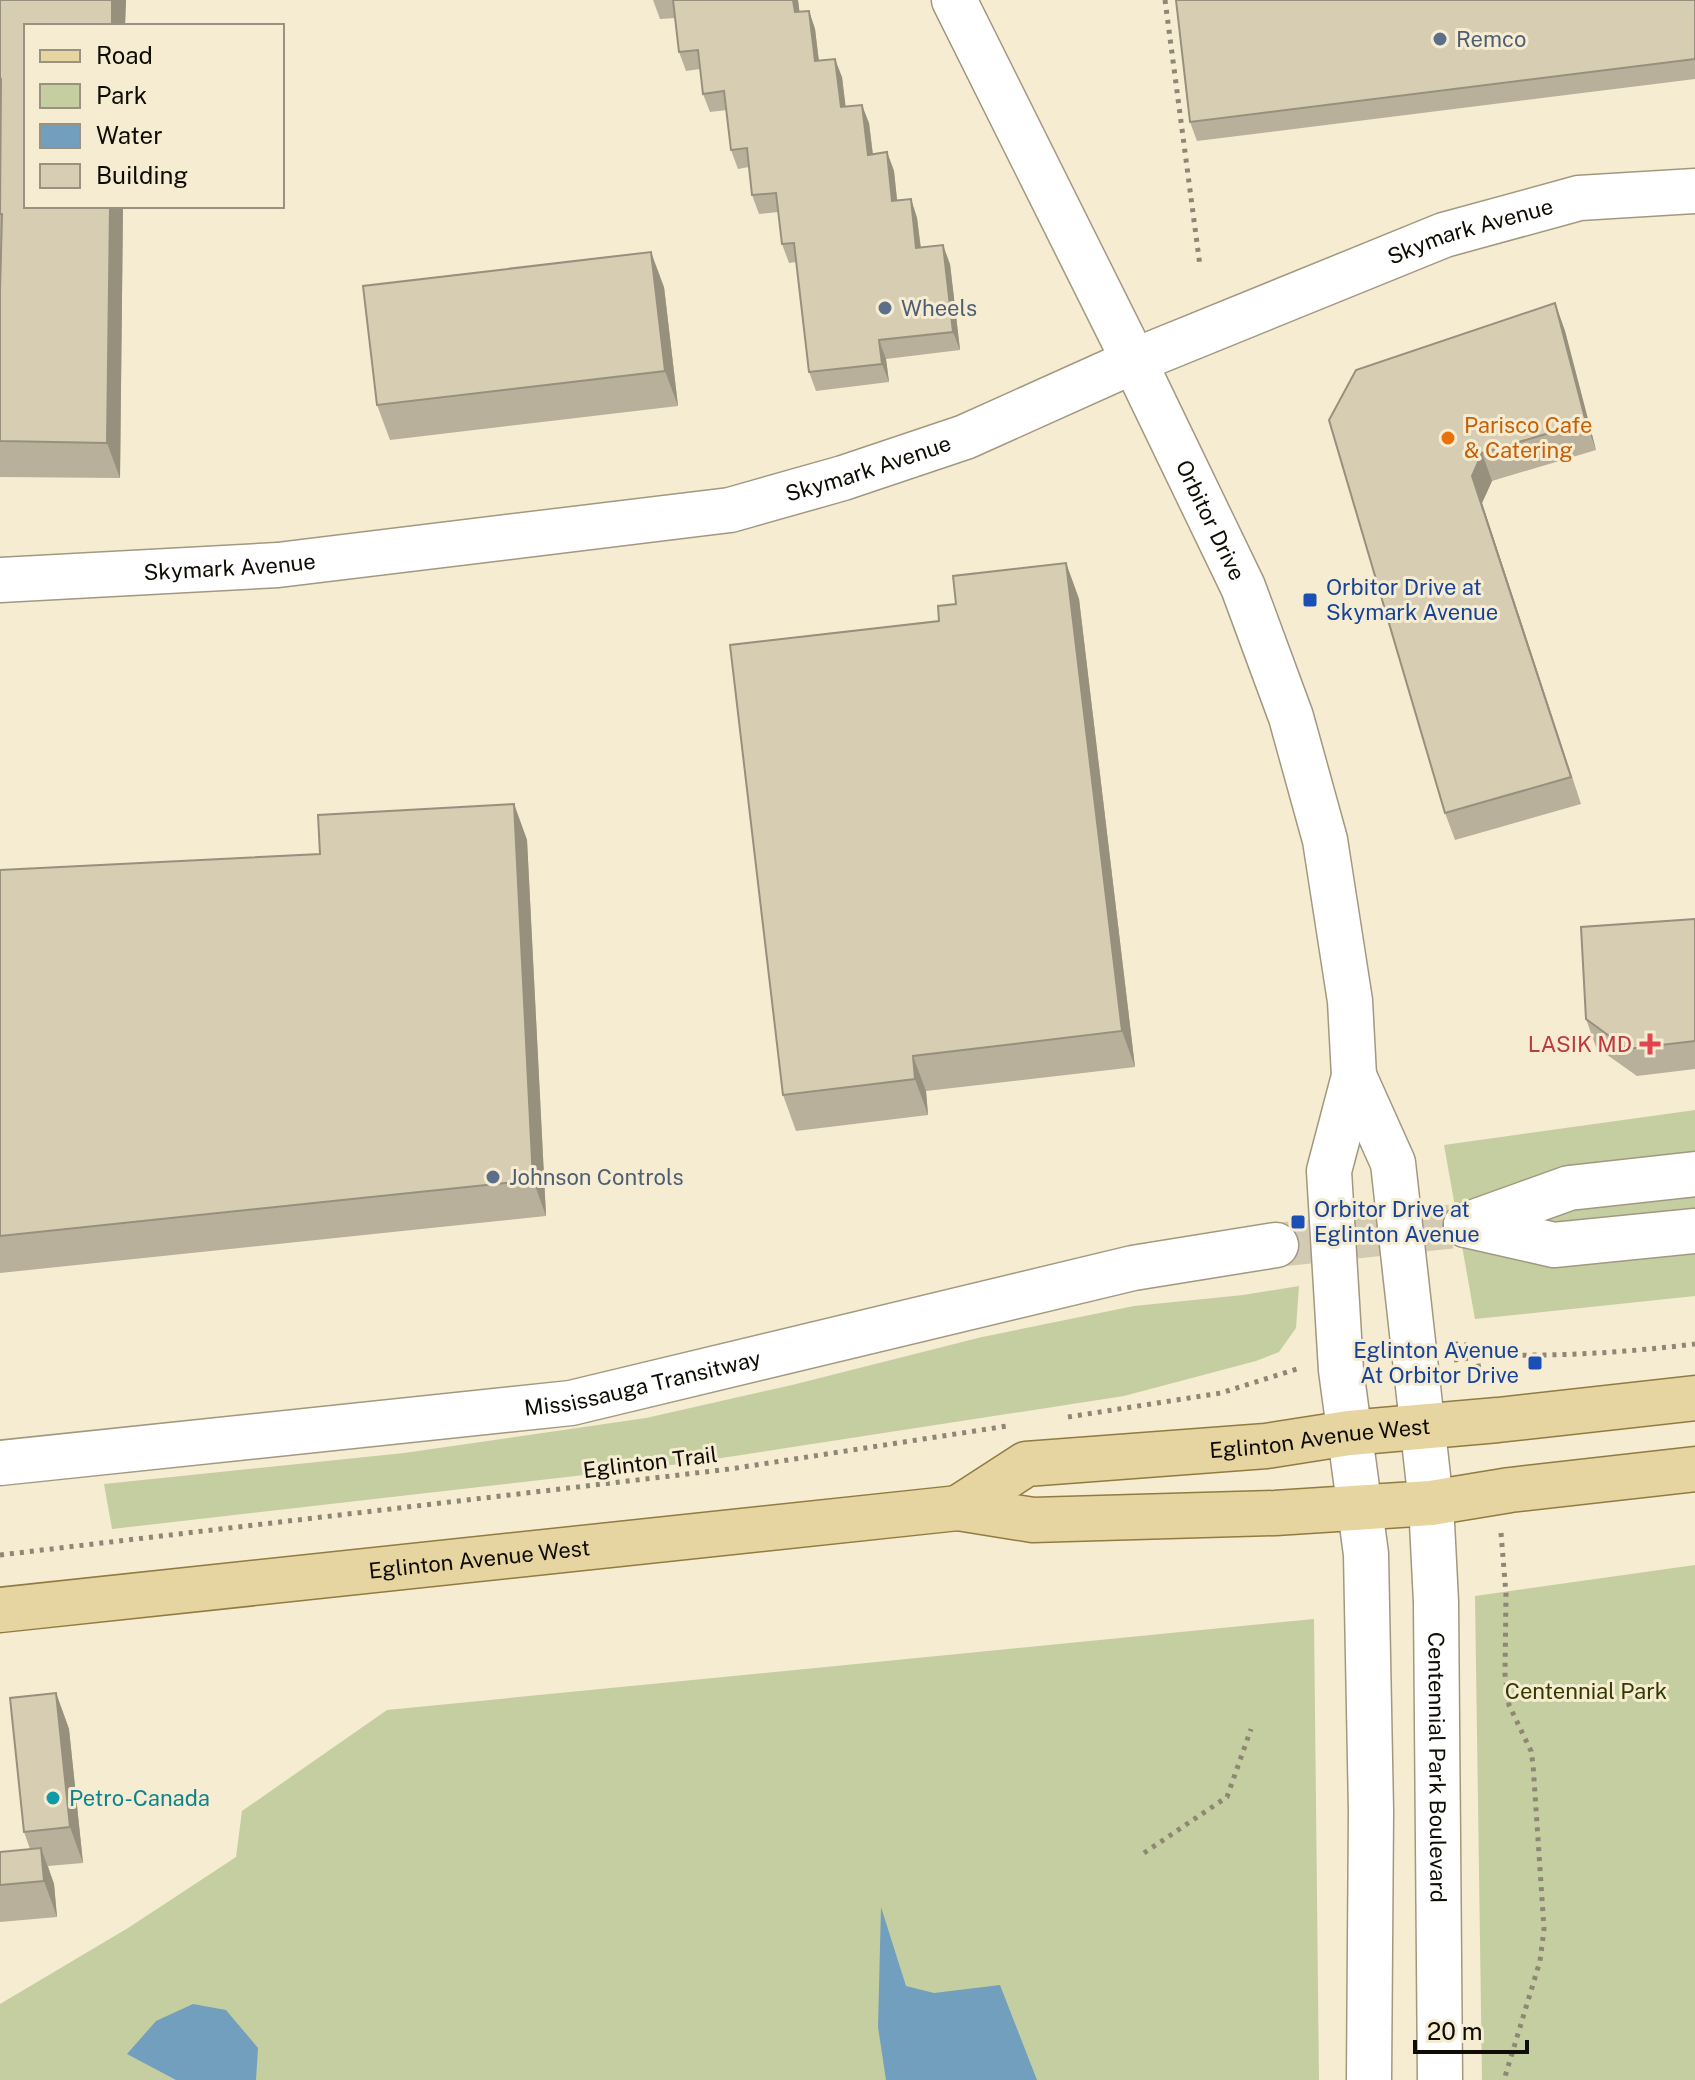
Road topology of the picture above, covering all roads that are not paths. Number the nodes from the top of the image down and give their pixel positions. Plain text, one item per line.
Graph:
1 (954, 0) edge
2 (1695, 191) edge
3 (1134, 361) junction
4 (0, 580) edge
5 (1354, 1076) junction
6 (1695, 1174) edge
7 (1695, 1231) edge
8 (1276, 1245) tunnel mouth
9 (1695, 1398) edge
10 (1425, 1442) junction
11 (0, 1463) edge
12 (1695, 1469) edge
13 (1354, 1470) junction
14 (1431, 1503) junction
15 (958, 1508) junction
16 (0, 1610) edge
17 (1369, 2080) edge
18 (1440, 2080) edge

1 - 3 street, Orbitor Drive
2 - 3 street, Skymark Avenue
3 - 4 street, Skymark Avenue
3 - 5 street, Orbitor Drive
5 - 10 street, Orbitor Drive
5 - 13 street, Orbitor Drive
6 - 7 street
8 - 11 street, Mississauga Transitway
9 - 10 main road, Eglinton Avenue West
10 - 13 main road, Eglinton Avenue West
10 - 14 street, Centennial Park Boulevard
12 - 14 main road, Eglinton Avenue West
13 - 14 main road, Eglinton Avenue West
13 - 15 main road, Eglinton Avenue West
13 - 15 main road, Eglinton Avenue West
13 - 17 street
14 - 18 street, Centennial Park Boulevard
15 - 16 main road, Eglinton Avenue West

